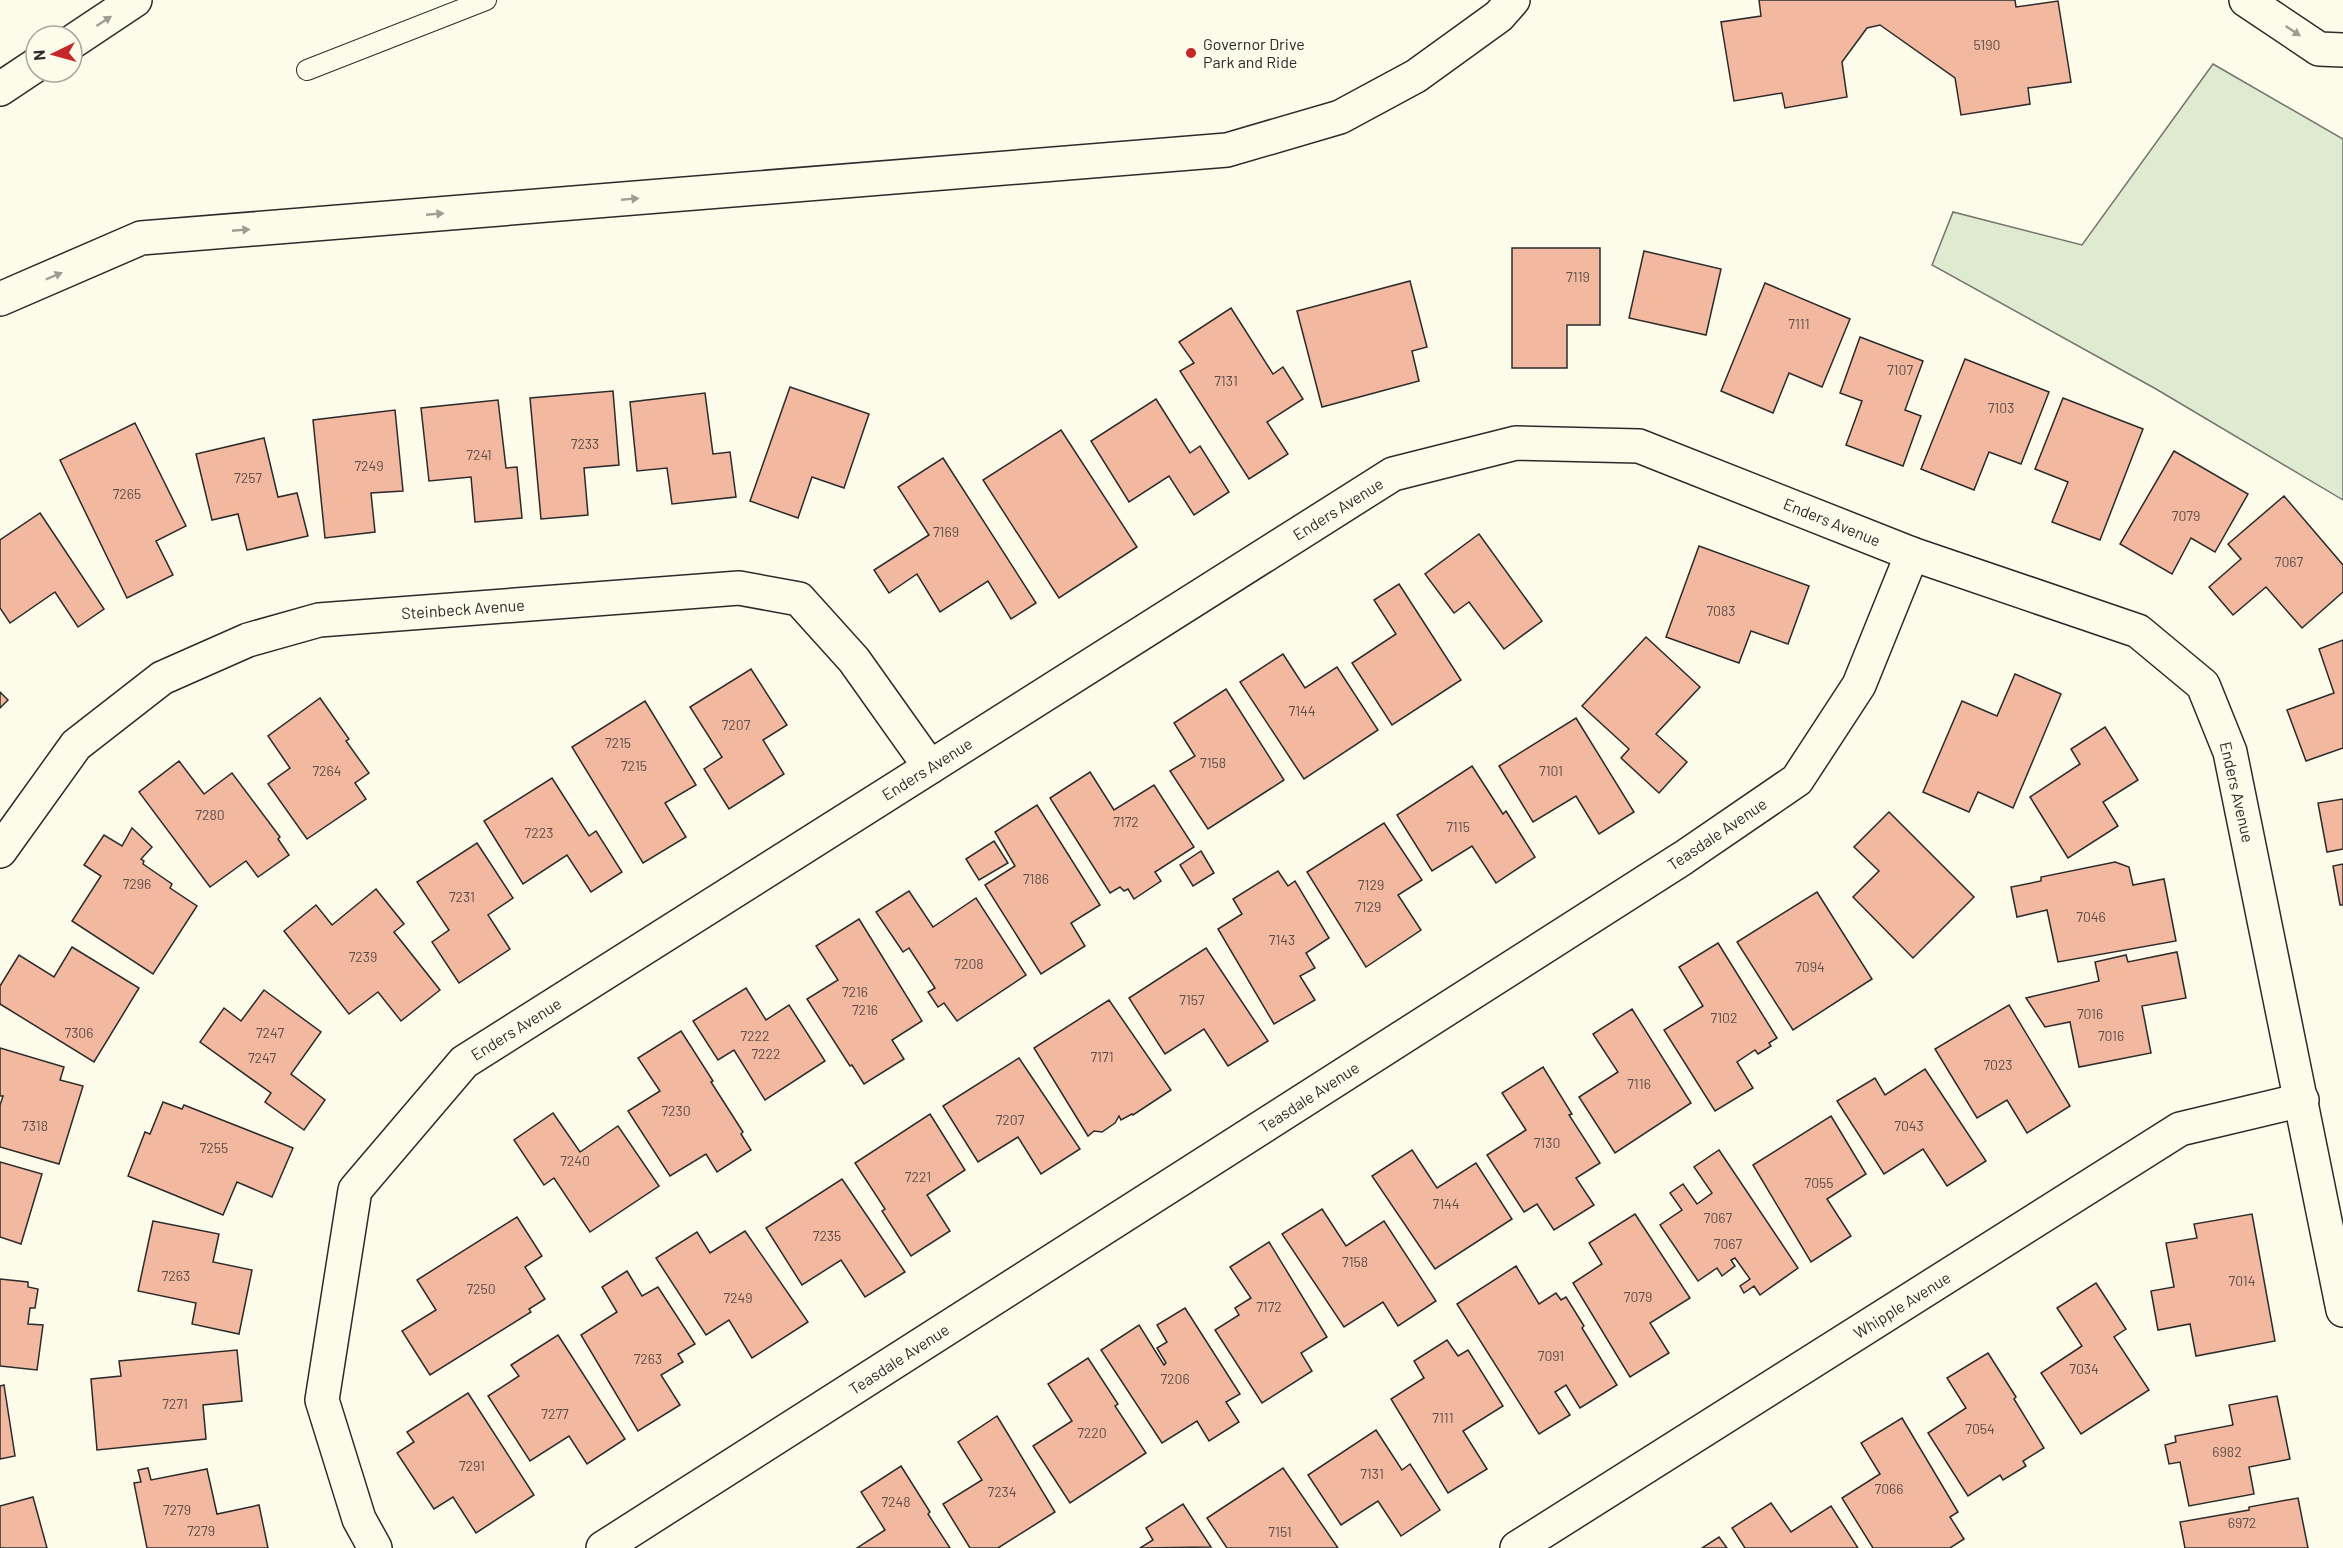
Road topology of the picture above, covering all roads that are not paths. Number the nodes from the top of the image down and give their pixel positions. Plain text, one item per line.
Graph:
1 (135, 0) edge
2 (486, 0) edge
3 (1513, 0) edge
4 (2246, 0) edge
5 (84, 34) edge
6 (2343, 50) edge
7 (307, 70) dead end
8 (24, 73) edge
9 (0, 89) edge
10 (0, 299) edge
11 (1912, 554) junction
12 (930, 767) junction
13 (0, 851) edge
14 (2302, 1100) junction
15 (2343, 1310) edge
16 (1534, 1543) edge
17 (375, 1548) edge
18 (603, 1548) edge

5 -> 1 main road
2 - 7 lane
10 -> 3 main road
4 -> 6 main road
8 - 9 main road
11 - 12 main road, Enders Avenue
11 - 14 main road, Enders Avenue
11 - 18 main road, Teasdale Avenue
12 - 13 main road, Steinbeck Avenue
12 - 17 main road, Enders Avenue
14 - 15 main road, Enders Avenue
14 - 16 main road, Whipple Avenue

